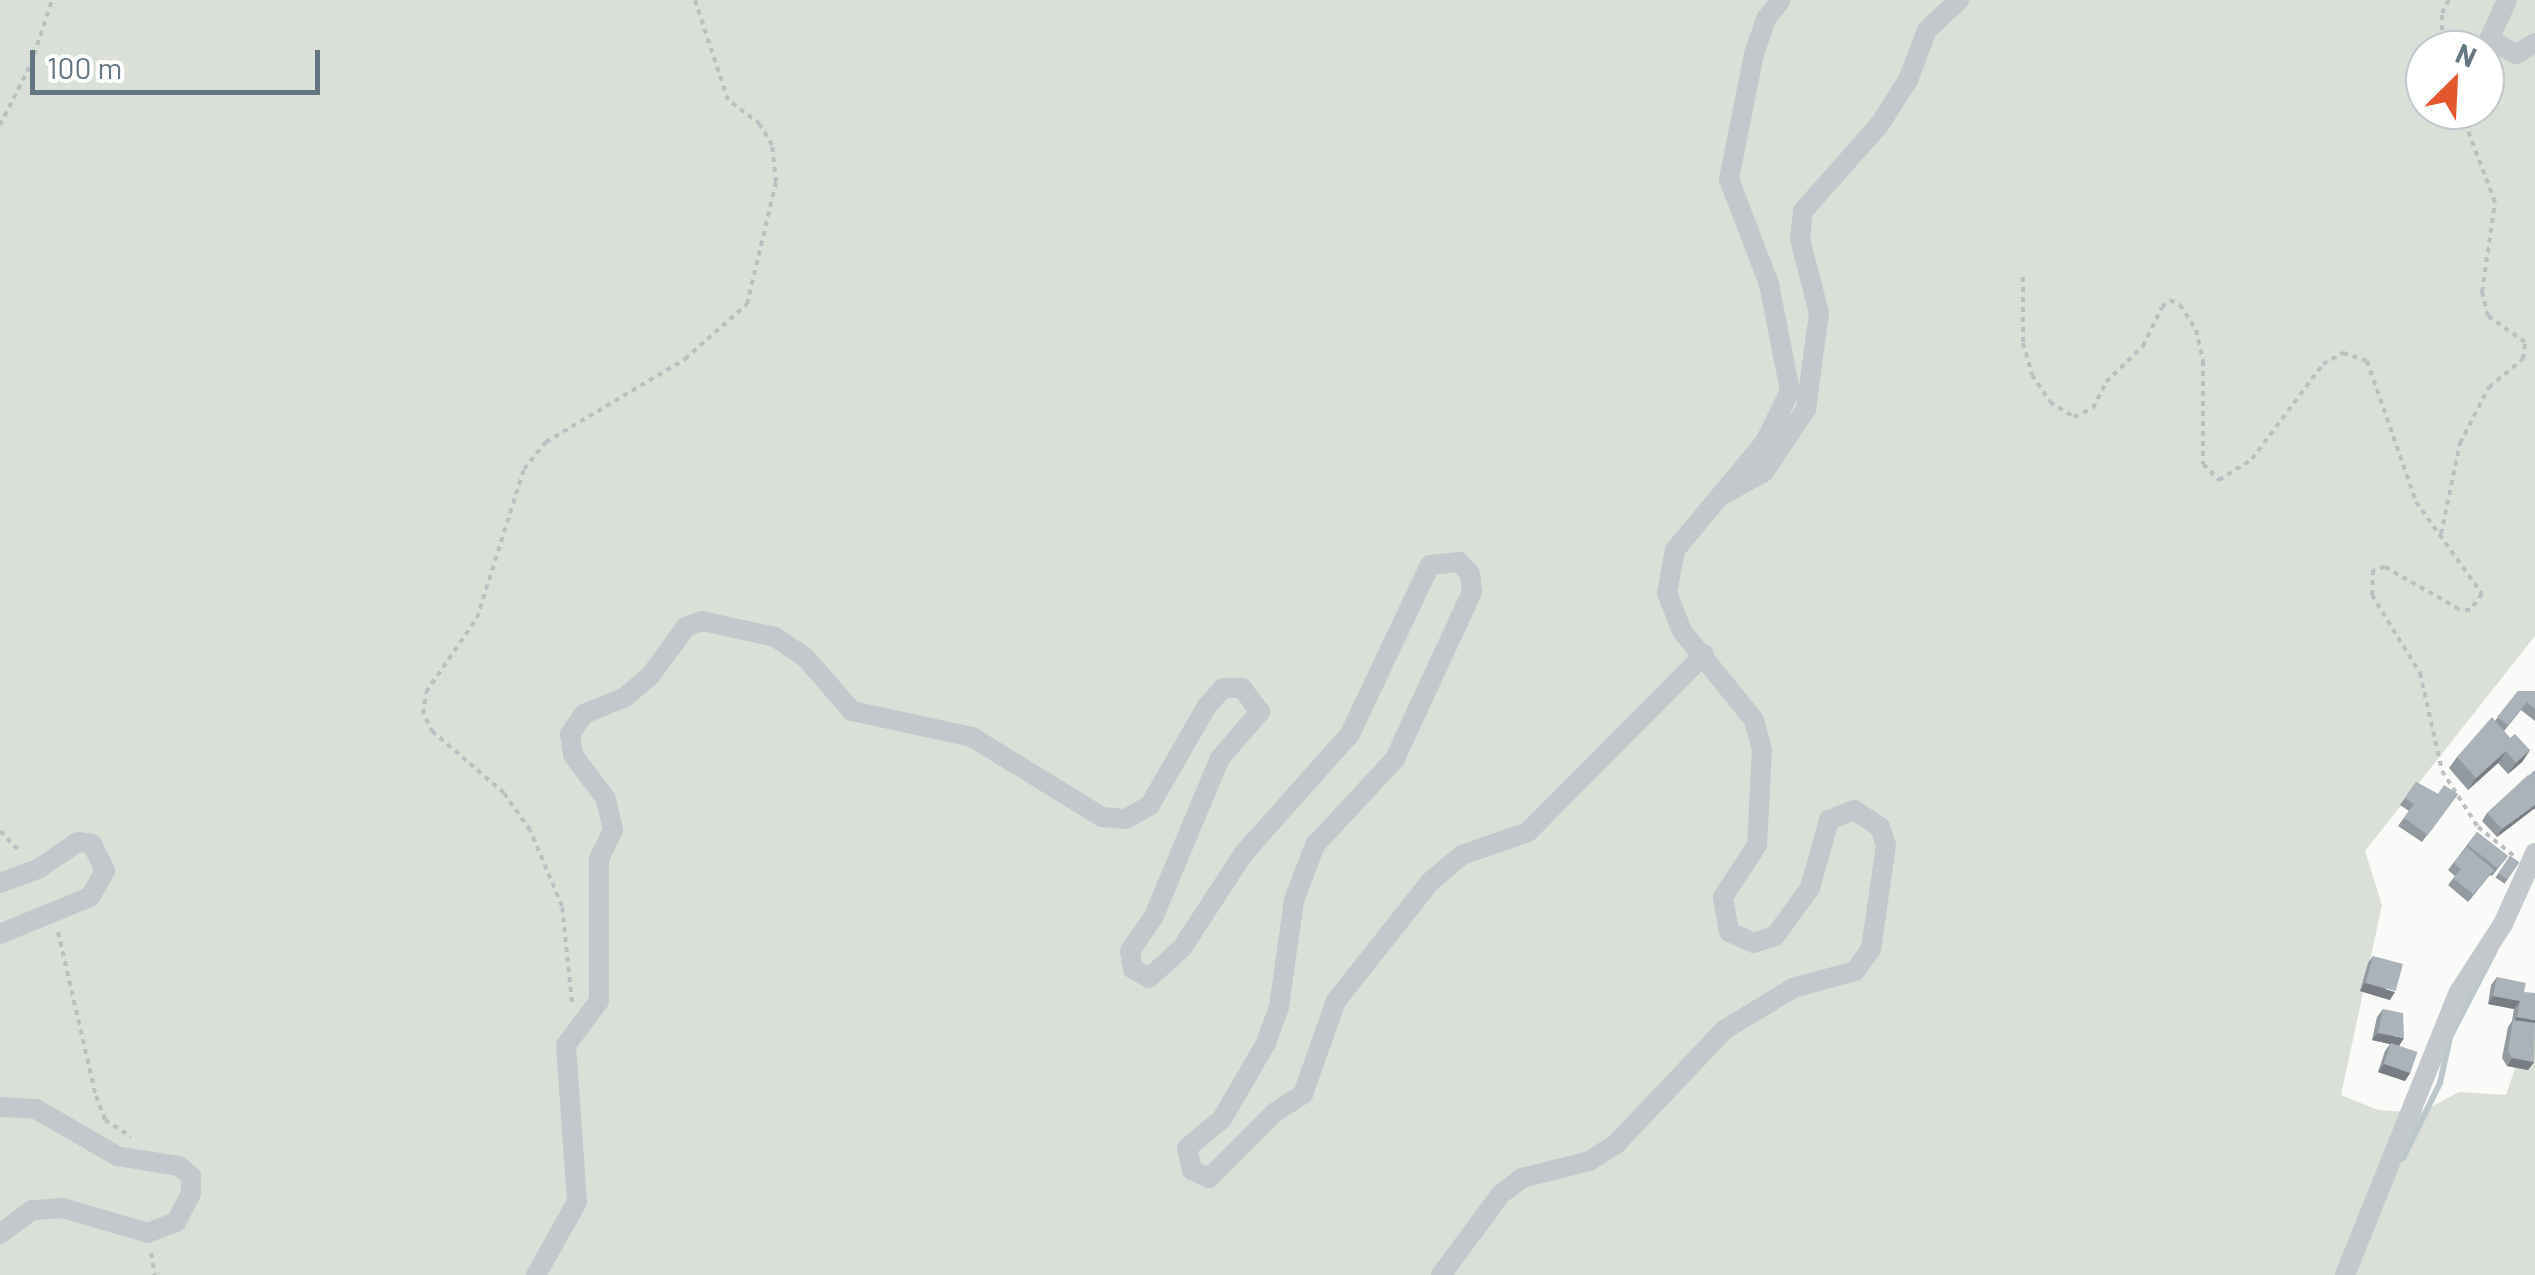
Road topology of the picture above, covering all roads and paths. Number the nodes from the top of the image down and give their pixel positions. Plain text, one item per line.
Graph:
1 (52, 0) edge
2 (695, 0) edge
3 (1781, 0) edge
4 (1959, 0) edge
5 (2449, 0) edge
6 (2507, 0) edge
7 (2442, 30) edge
8 (2535, 43) edge
9 (0, 125) edge
10 (2468, 130) edge
11 (2023, 277) dead end
12 (1716, 499) junction
13 (2441, 534) junction
14 (1704, 655) junction
15 (0, 832) edge
16 (2532, 861) edge
17 (38, 870) junction
18 (0, 883) edge
19 (53, 913) junction
20 (0, 934) edge
21 (582, 1020) junction
22 (0, 1106) edge
23 (136, 1140) dead end
24 (0, 1234) edge
25 (148, 1234) junction
26 (155, 1275) edge
27 (536, 1275) edge
28 (1441, 1275) edge
29 (2345, 1275) edge

1 - 9 path
2 - 21 path
3 - 12 street
4 - 12 street
5 - 7 path
6 - 8 street
10 - 13 path
11 - 13 path
12 - 14 street
13 - 16 path
14 - 21 street
14 - 28 street
15 - 17 path
16 - 29 street
17 - 18 street
17 - 19 street
19 - 20 street
19 - 23 path
21 - 27 street
22 - 25 street
24 - 25 street
25 - 26 path

